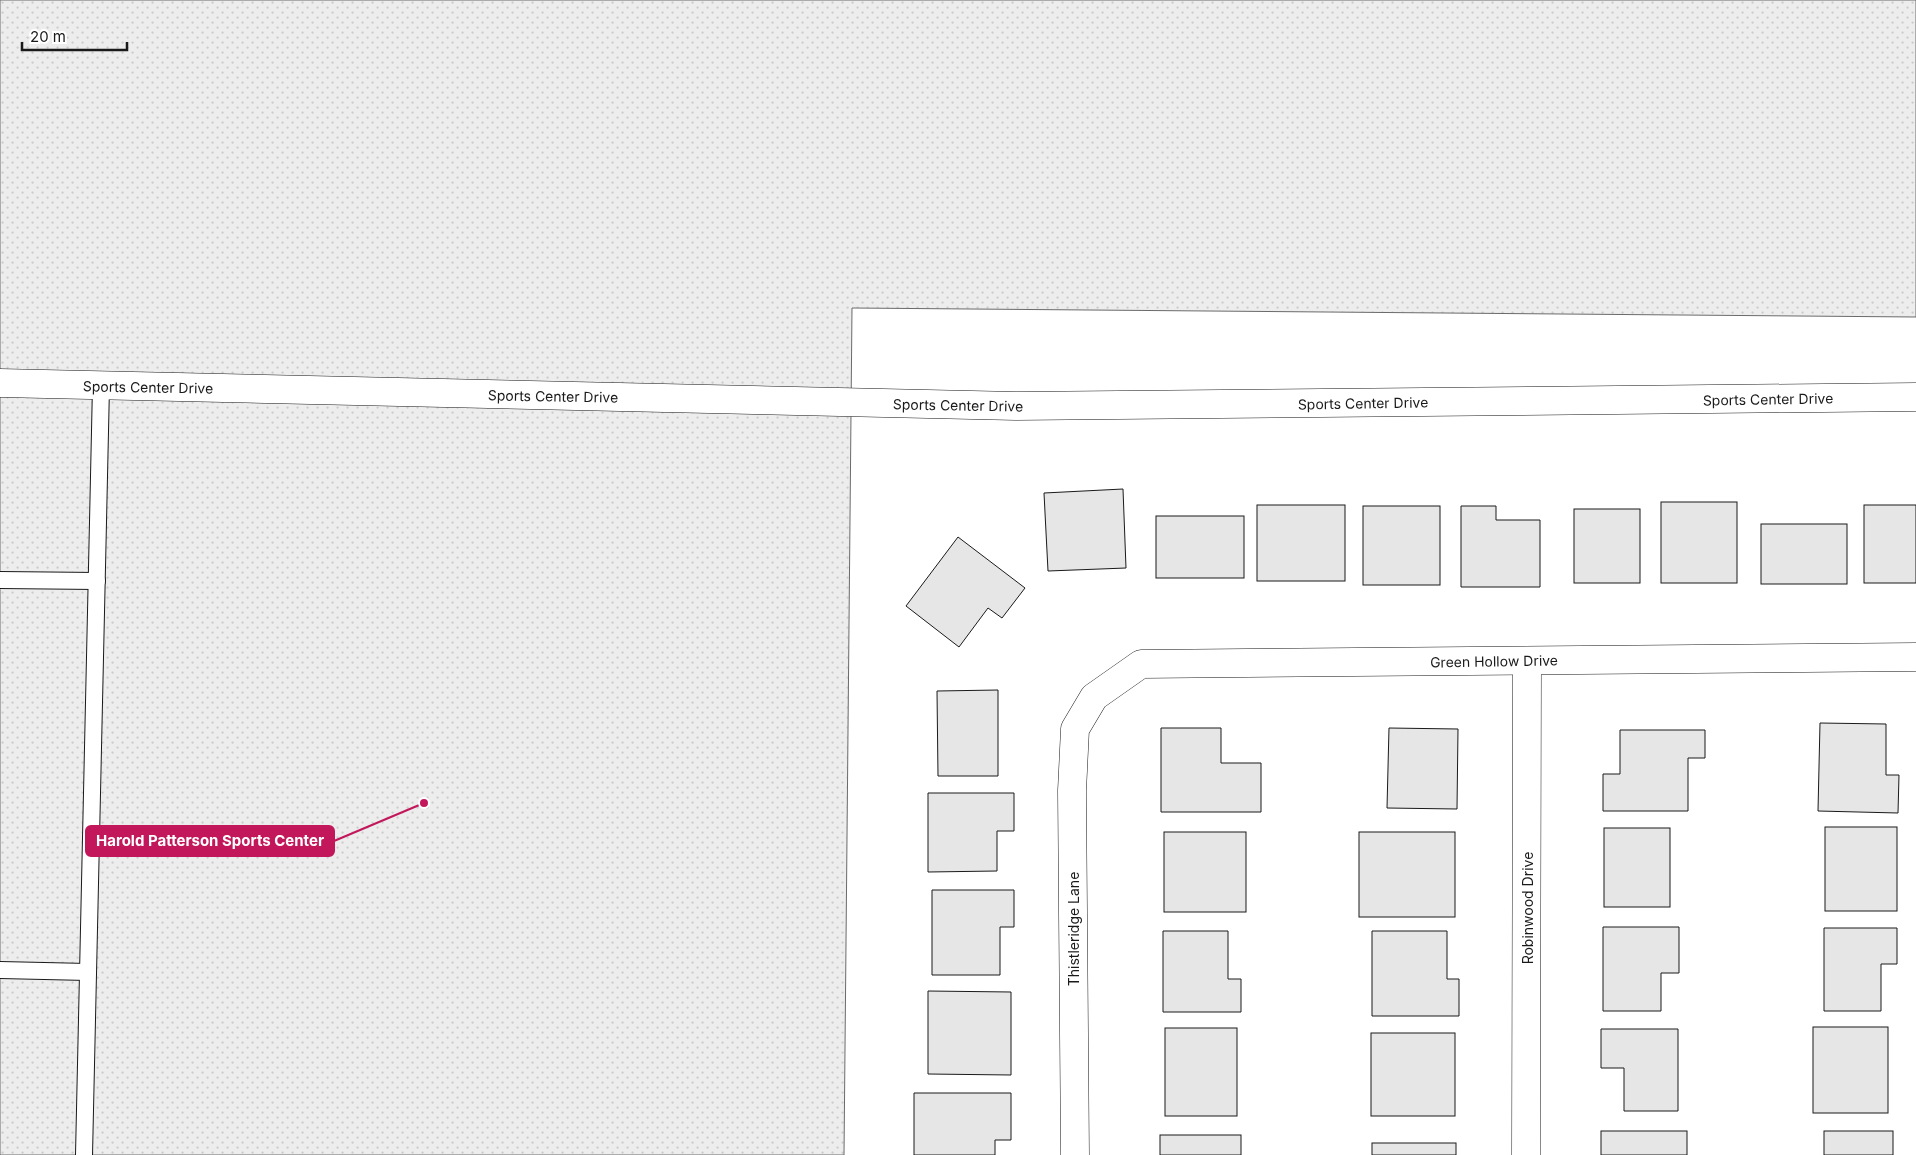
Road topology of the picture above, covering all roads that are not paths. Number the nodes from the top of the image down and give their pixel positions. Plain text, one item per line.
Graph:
1 (0, 384) edge
2 (101, 386) junction
3 (1916, 397) edge
4 (0, 580) edge
5 (97, 581) junction
6 (1916, 658) edge
7 (1528, 661) junction
8 (1088, 707) joint
9 (0, 970) edge
10 (88, 972) junction
11 (84, 1155) edge
12 (1074, 1155) edge
13 (1526, 1155) edge

1 - 2 street, Sports Center Drive
2 - 3 street, Sports Center Drive
2 - 5 lane
4 - 5 lane
5 - 10 lane
6 - 7 street, Green Hollow Drive
7 - 8 street, Green Hollow Drive
7 - 13 street, Robinwood Drive
8 - 12 street, Thistleridge Lane
9 - 10 lane
10 - 11 lane

